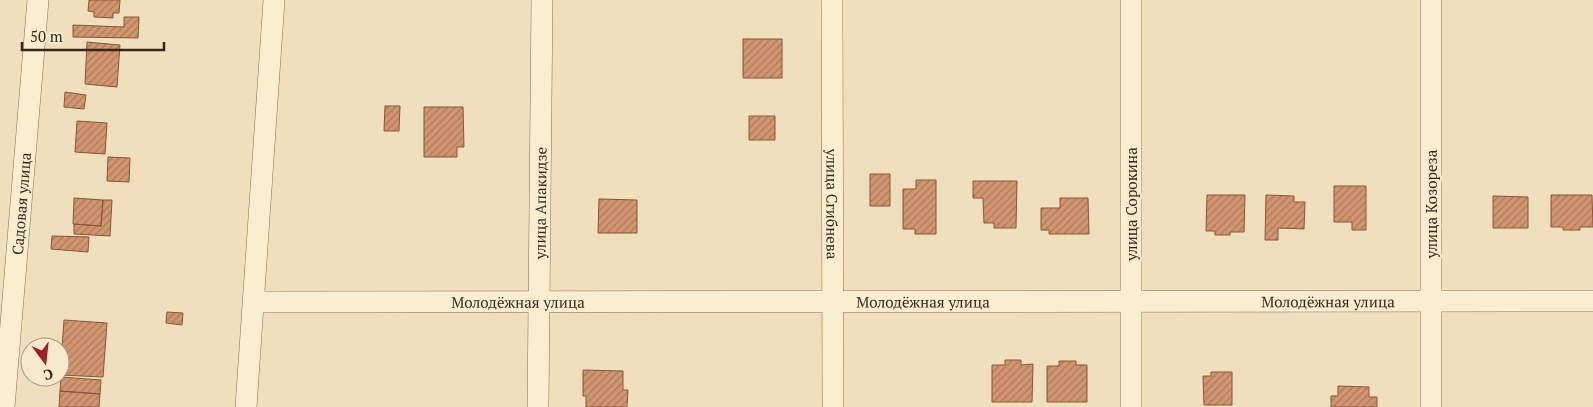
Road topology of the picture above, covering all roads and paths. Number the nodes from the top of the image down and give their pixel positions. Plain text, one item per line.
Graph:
1 (38, 0) edge
2 (274, 0) edge
3 (542, 0) edge
4 (832, 0) edge
5 (1131, 0) edge
6 (1430, 0) edge
7 (8, 277) edge
8 (538, 300) junction
9 (1431, 300) junction
10 (1593, 300) edge
11 (832, 301) junction
12 (1131, 301) junction
13 (253, 310) junction
14 (4, 407) edge
15 (246, 407) edge
16 (538, 407) edge
17 (832, 407) edge
18 (1131, 407) edge
19 (1431, 407) edge

1 - 7 street, Садовая улица
2 - 13 street
3 - 8 street, улица Апакидзе
4 - 11 street, улица Сгибнева
5 - 12 street, улица Сорокина
6 - 9 street, улица Козореза
7 - 14 street, Садовая улица
8 - 11 street, Молодёжная улица
8 - 13 street, Молодёжная улица
8 - 16 street, улица Апакидзе
9 - 10 street, Молодёжная улица
9 - 12 street, Молодёжная улица
9 - 19 street, улица Козореза
11 - 12 street, Молодёжная улица
11 - 17 street, улица Сгибнева
12 - 18 street, улица Сорокина
13 - 15 street

